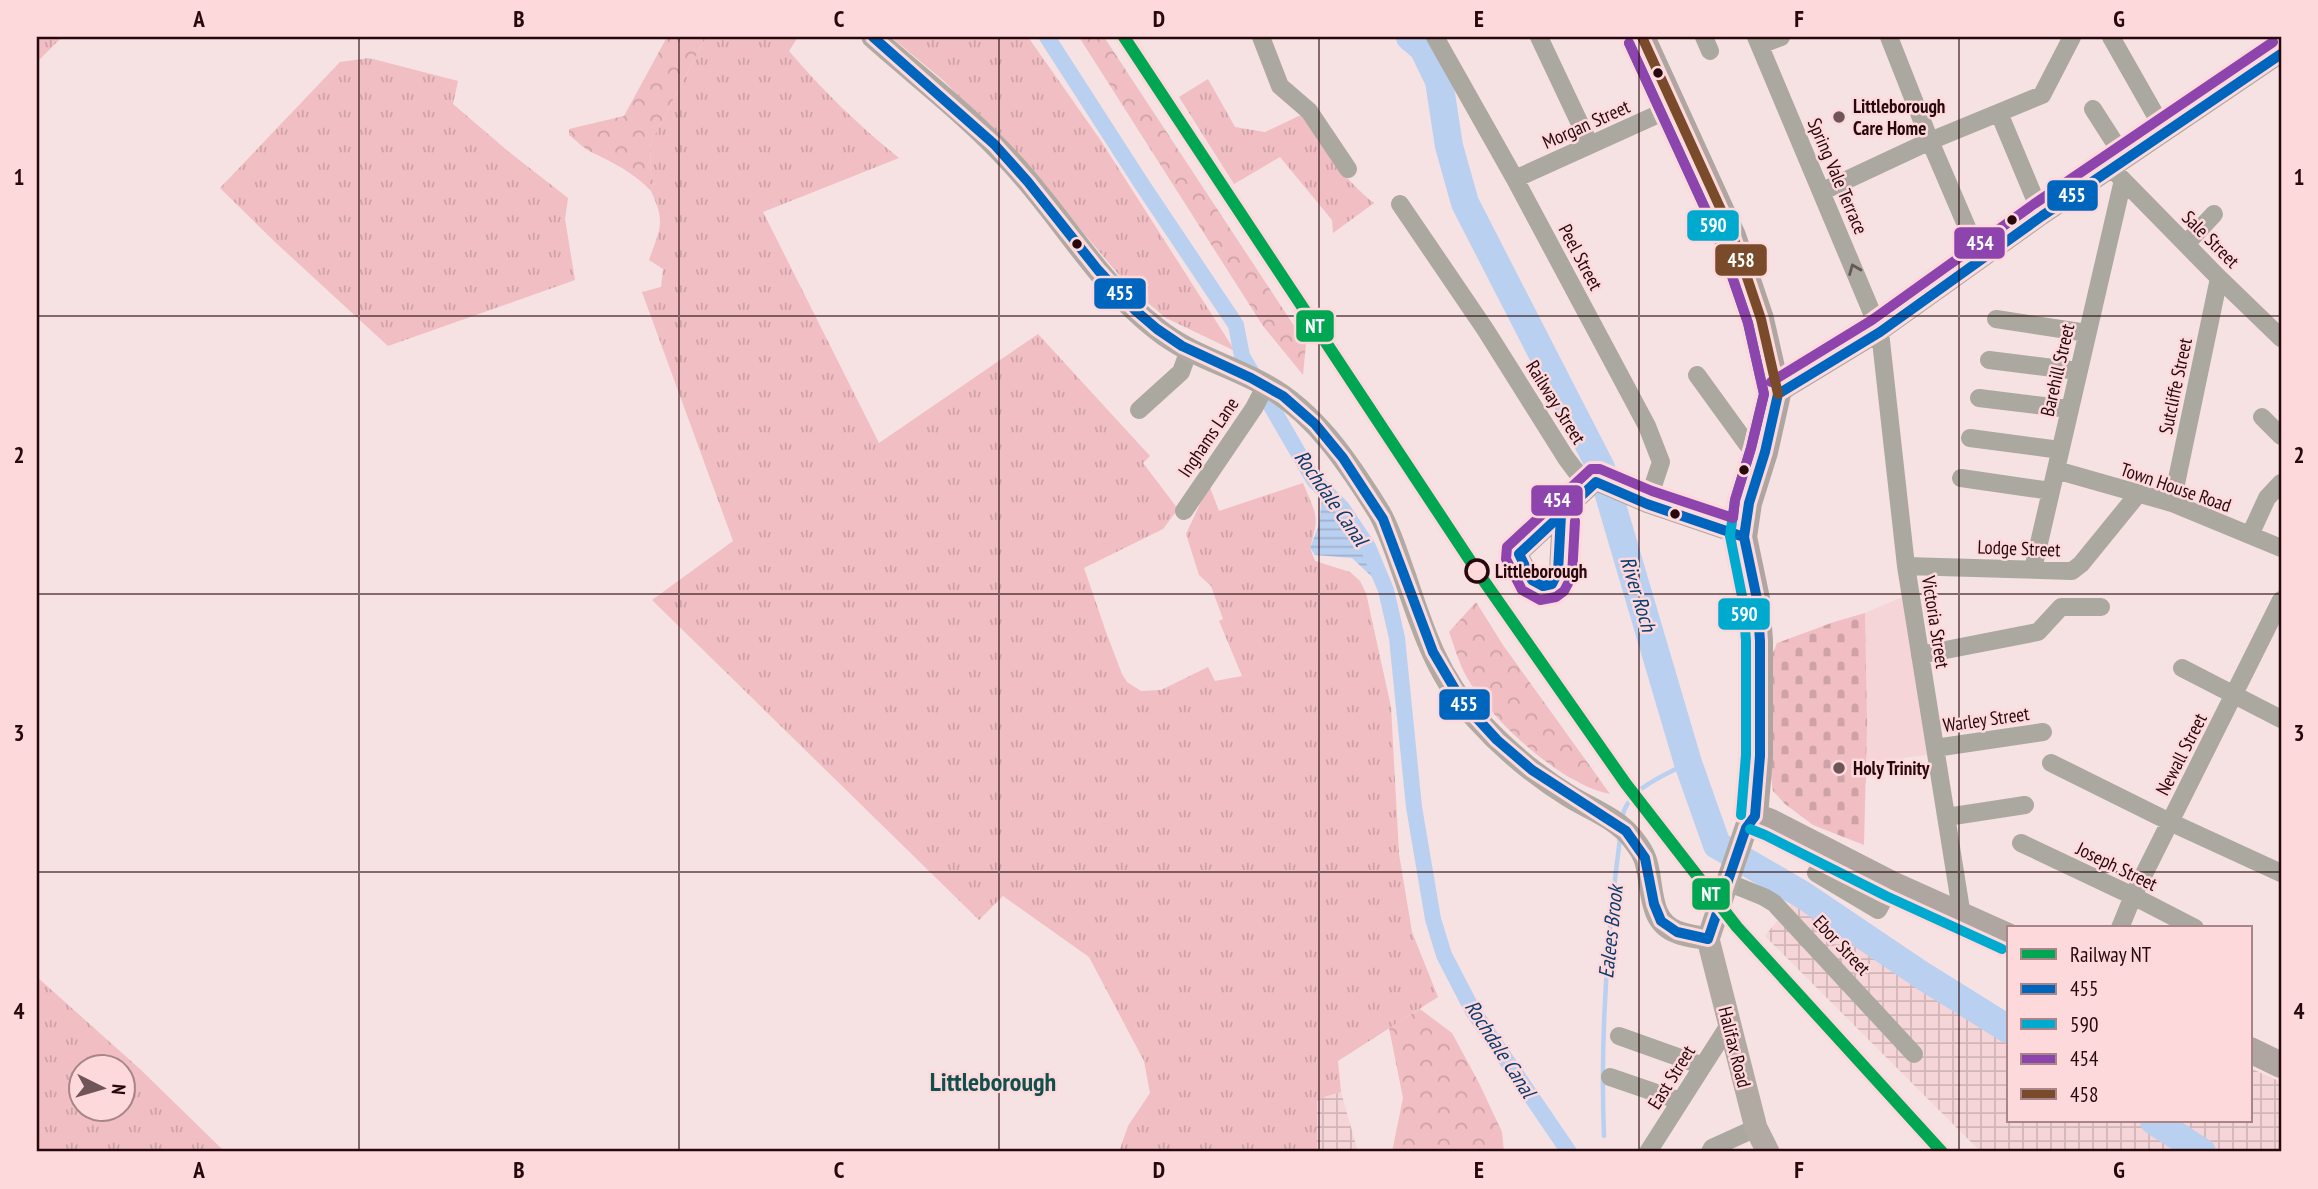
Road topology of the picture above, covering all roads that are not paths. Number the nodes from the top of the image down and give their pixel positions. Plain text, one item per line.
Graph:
1 (873, 37) edge
2 (1261, 37) edge
3 (1435, 37) edge
4 (1539, 37) edge
5 (1642, 37) edge
6 (1781, 37) edge
7 (1889, 37) edge
8 (2072, 37) edge
9 (2111, 37) edge
10 (1758, 41) edge
11 (2281, 54) edge
12 (1674, 107) junction
13 (2093, 109) dead end
14 (1999, 113) junction
15 (2165, 132) junction
16 (1930, 142) junction
17 (1590, 145) junction
18 (1348, 169) dead end
19 (2120, 169) junction
20 (1515, 178) junction
21 (1823, 191) junction
22 (1400, 204) dead end
23 (2214, 214) dead end
24 (2042, 216) junction
25 (2186, 244) junction
26 (1981, 260) junction
27 (2219, 278) junction
28 (1996, 319) dead end
29 (1880, 332) junction
30 (2087, 333) junction
31 (2281, 338) edge
32 (1189, 351) junction
33 (1989, 360) dead end
34 (2078, 371) junction
35 (1696, 374) dead end
36 (1274, 390) junction
37 (1778, 394) junction
38 (1979, 398) dead end
39 (2069, 409) junction
40 (1139, 410) dead end
41 (2263, 417) dead end
42 (2281, 436) edge
43 (1970, 438) dead end
44 (2060, 450) junction
45 (1765, 452) junction
46 (2056, 471) junction
47 (1961, 478) dead end
48 (1596, 482) junction
49 (2281, 483) edge
50 (2051, 491) junction
51 (2138, 494) junction
52 (1641, 501) junction
53 (2172, 503) junction
54 (1184, 511) dead end
55 (1561, 515) dead end
56 (2250, 535) junction
57 (1744, 537) junction
58 (2281, 548) edge
59 (1906, 566) junction
60 (2033, 569) junction
61 (2281, 600) edge
62 (2101, 607) dead end
63 (1920, 655) junction
64 (2182, 668) dead end
65 (2234, 695) junction
66 (2281, 719) edge
67 (2043, 732) dead end
68 (1935, 748) junction
69 (2050, 764) dead end
70 (2025, 805) dead end
71 (1947, 817) junction
72 (1750, 822) junction
73 (2170, 822) junction
74 (2021, 843) dead end
75 (2281, 873) edge
76 (1728, 878) junction
77 (2133, 896) junction
78 (1962, 916) junction
79 (2120, 926) edge
80 (2191, 926) edge
81 (2007, 936) edge
82 (1708, 939) junction
83 (1729, 1025) junction
84 (1619, 1036) dead end
85 (2252, 1051) edge
86 (1914, 1054) dead end
87 (2281, 1065) edge
88 (1703, 1066) junction
89 (1610, 1077) dead end
90 (1680, 1101) junction
91 (1756, 1128) junction
92 (1648, 1152) edge
93 (1710, 1152) edge
94 (1768, 1152) edge

1 - 32 main road
2 - 18 street
3 - 20 street, Peel Street
4 - 17 street
5 - 12 highway
6 - 10 street
7 - 16 street
8 - 14 street
9 - 15 street
10 - 21 street, Spring Vale Terrace
11 - 15 street
12 - 17 street, Morgan Street
12 - 37 highway
13 - 19 street, Sale Street
14 - 16 street
14 - 24 street
15 - 19 street
16 - 21 street
16 - 26 street
17 - 20 street, Morgan Street
19 - 24 street
19 - 25 street, Sale Street
19 - 30 street, Barehill Street
20 - 52 street, Peel Street
29 -> 21 street, Spring Vale Terrace
22 - 48 street, Railway Street
23 - 25 street
24 - 26 street
25 - 27 street, Sale Street
26 - 29 street
27 - 31 street, Sale Street
27 - 53 street, Sutcliffe Street
28 - 30 street
29 - 37 street
29 - 59 street, Victoria Street
30 - 34 street, Barehill Street
32 - 36 main road
32 - 40 street
33 - 34 street
34 - 39 street, Barehill Street
35 - 45 street
36 - 54 street, Inghams Lane
36 - 82 main road
37 - 45 highway
38 - 39 street
39 - 44 street, Barehill Street
41 - 42 street
43 - 44 street
44 - 46 street, Barehill Street
45 - 57 highway
46 - 50 street, Barehill Street
46 - 51 street, Town House Road
47 - 50 street
48 - 52 street, Railway Street
48 - 55 street
49 - 56 street
50 - 60 street, Barehill Street
51 - 53 street, Town House Road
51 - 60 street, Lodge Street
52 - 57 street, Railway Street
53 - 56 street, Town House Road
56 - 58 street, Town House Road
57 - 72 highway
59 - 60 street, Lodge Street
59 - 63 street, Victoria Street
61 - 65 street, Newall Street
62 - 63 street
63 - 68 street, Victoria Street
64 - 65 street
65 - 66 street
65 - 73 street, Newall Street
67 - 68 street, Warley Street
68 - 71 street, Victoria Street
69 - 73 street
70 - 71 street
71 - 78 street, Victoria Street
72 - 76 main road
72 - 78 highway
73 - 75 street
73 - 77 street, Newall Street
74 - 77 street, Joseph Street
76 - 82 main road
76 - 86 street, Ebor Street
77 - 79 street, Newall Street
77 - 80 street, Joseph Street
78 - 81 highway
82 - 83 main road, Halifax Road
83 - 88 street, East Street
83 - 91 main road, Halifax Road
84 - 88 street
85 - 87 highway
88 - 90 street, East Street
89 - 90 street
90 - 92 street, East Street
91 - 93 street
91 - 94 main road, Halifax Road

